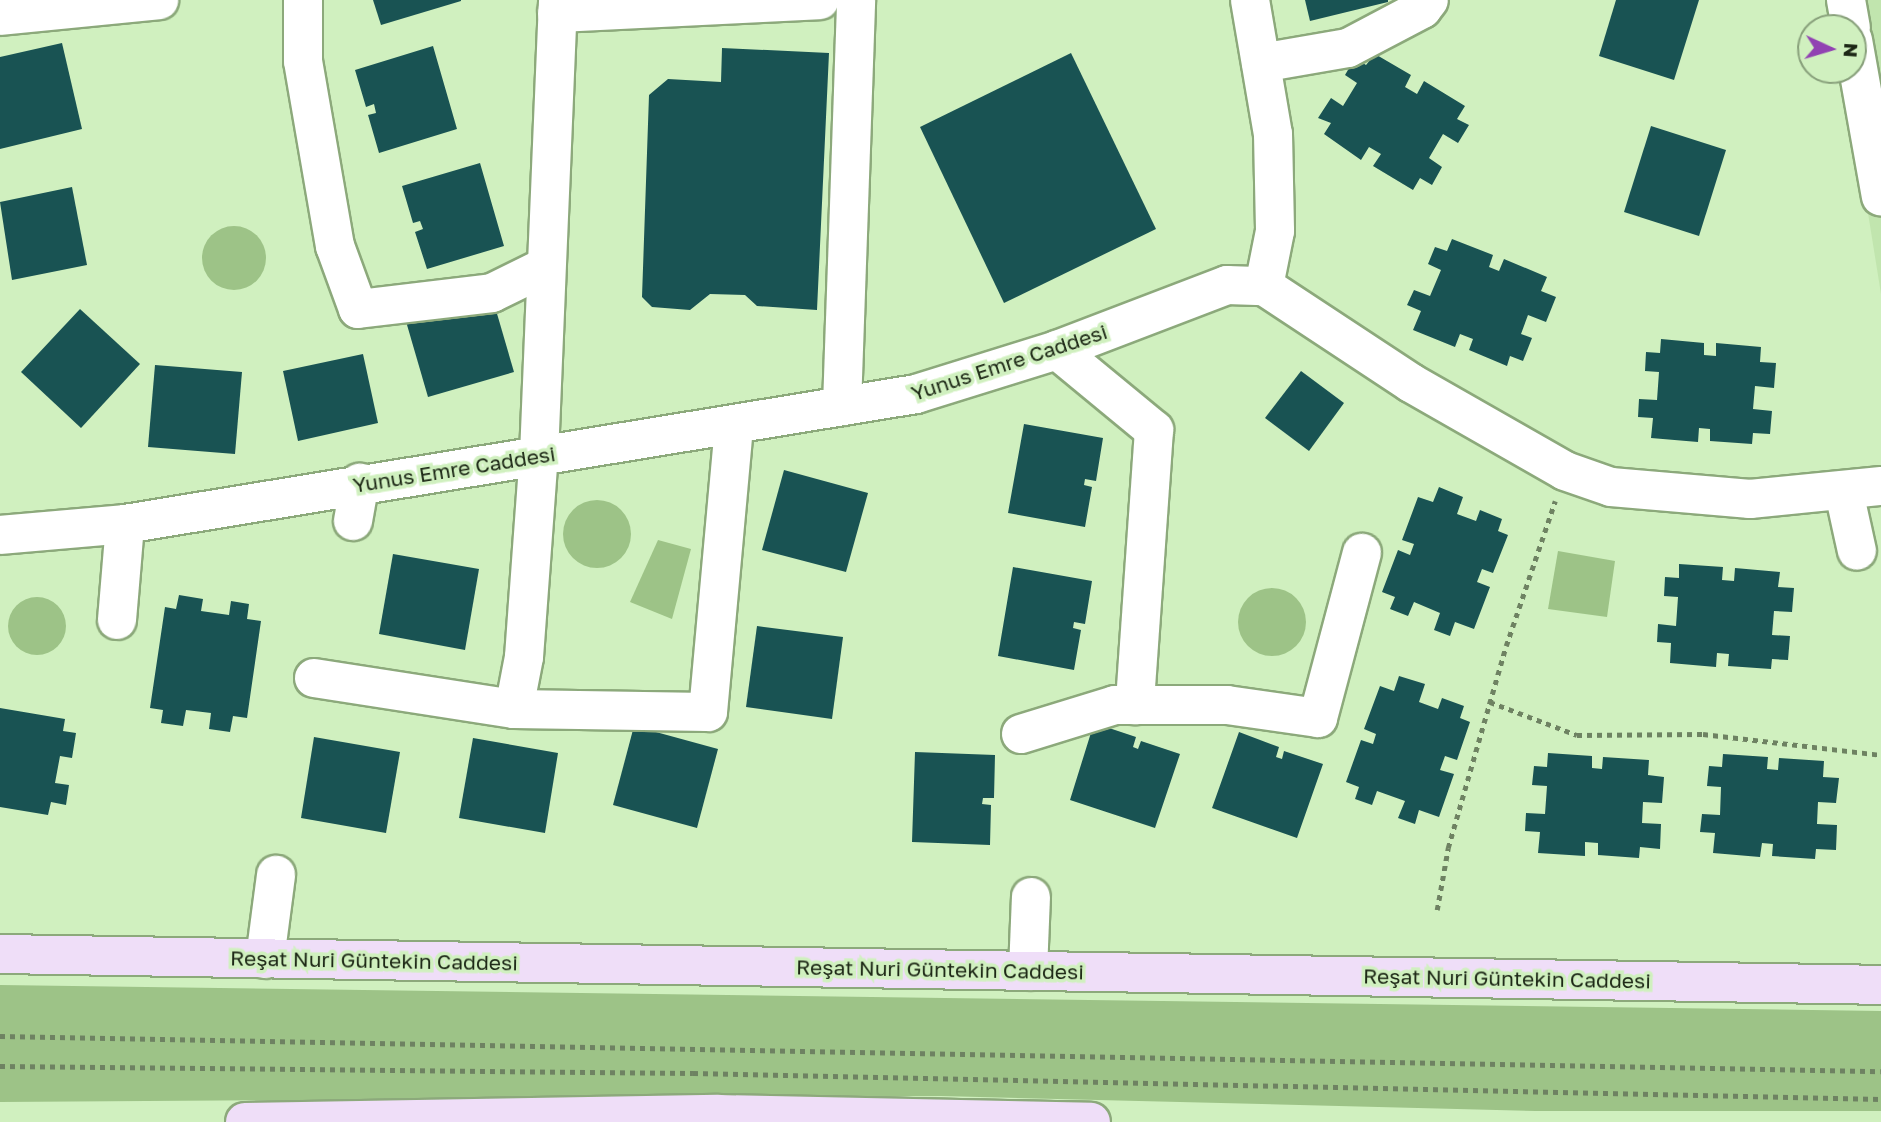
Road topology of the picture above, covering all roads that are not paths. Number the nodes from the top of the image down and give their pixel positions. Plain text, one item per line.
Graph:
1 (159, 0) edge
2 (303, 0) edge
3 (820, 0) edge
4 (856, 0) edge
5 (1250, 0) edge
6 (1429, 0) edge
7 (743, 3) edge
8 (557, 6) edge
9 (0, 16) edge
10 (1261, 63) junction
11 (1861, 84) edge
12 (1881, 197) edge
13 (543, 268) junction
14 (1264, 285) junction
15 (1057, 350) junction
16 (842, 405) junction
17 (734, 425) junction
18 (539, 455) junction
19 (360, 483) junction
20 (1881, 486) edge
21 (1844, 492) junction
22 (353, 521) dead end
23 (125, 524) junction
24 (0, 535) edge
25 (1857, 551) dead end
26 (1362, 552) dead end
27 (117, 620) dead end
28 (314, 678) dead end
29 (1135, 705) junction
30 (514, 709) junction
31 (1021, 734) dead end
32 (276, 875) dead end
33 (1031, 897) dead end
34 (0, 954) edge
35 (265, 958) junction
36 (1028, 971) junction
37 (1881, 985) edge
38 (245, 1122) edge
39 (1091, 1122) edge

1 - 9 street
2 - 13 street
3 - 7 street
4 - 16 street
5 - 10 street
6 - 10 street
7 - 8 street
8 - 13 street
10 - 14 street
11 - 12 street
13 - 18 street
14 - 15 street, Yunus Emre Caddesi
14 - 21 street
15 - 16 street, Yunus Emre Caddesi
15 - 29 street
16 - 17 street, Yunus Emre Caddesi
17 - 18 street, Yunus Emre Caddesi
17 - 30 street
18 - 19 street, Yunus Emre Caddesi
18 - 30 street
19 - 22 street
19 - 23 street, Yunus Emre Caddesi
20 - 21 street
21 - 25 street
23 - 24 street, Yunus Emre Caddesi
23 - 27 street
26 - 29 street
28 - 30 street
29 - 31 street
32 - 35 street
33 - 36 street
34 - 35 main road, Reşat Nuri Güntekin Caddesi
35 - 36 main road, Reşat Nuri Güntekin Caddesi
36 - 37 main road, Reşat Nuri Güntekin Caddesi
38 - 39 main road

